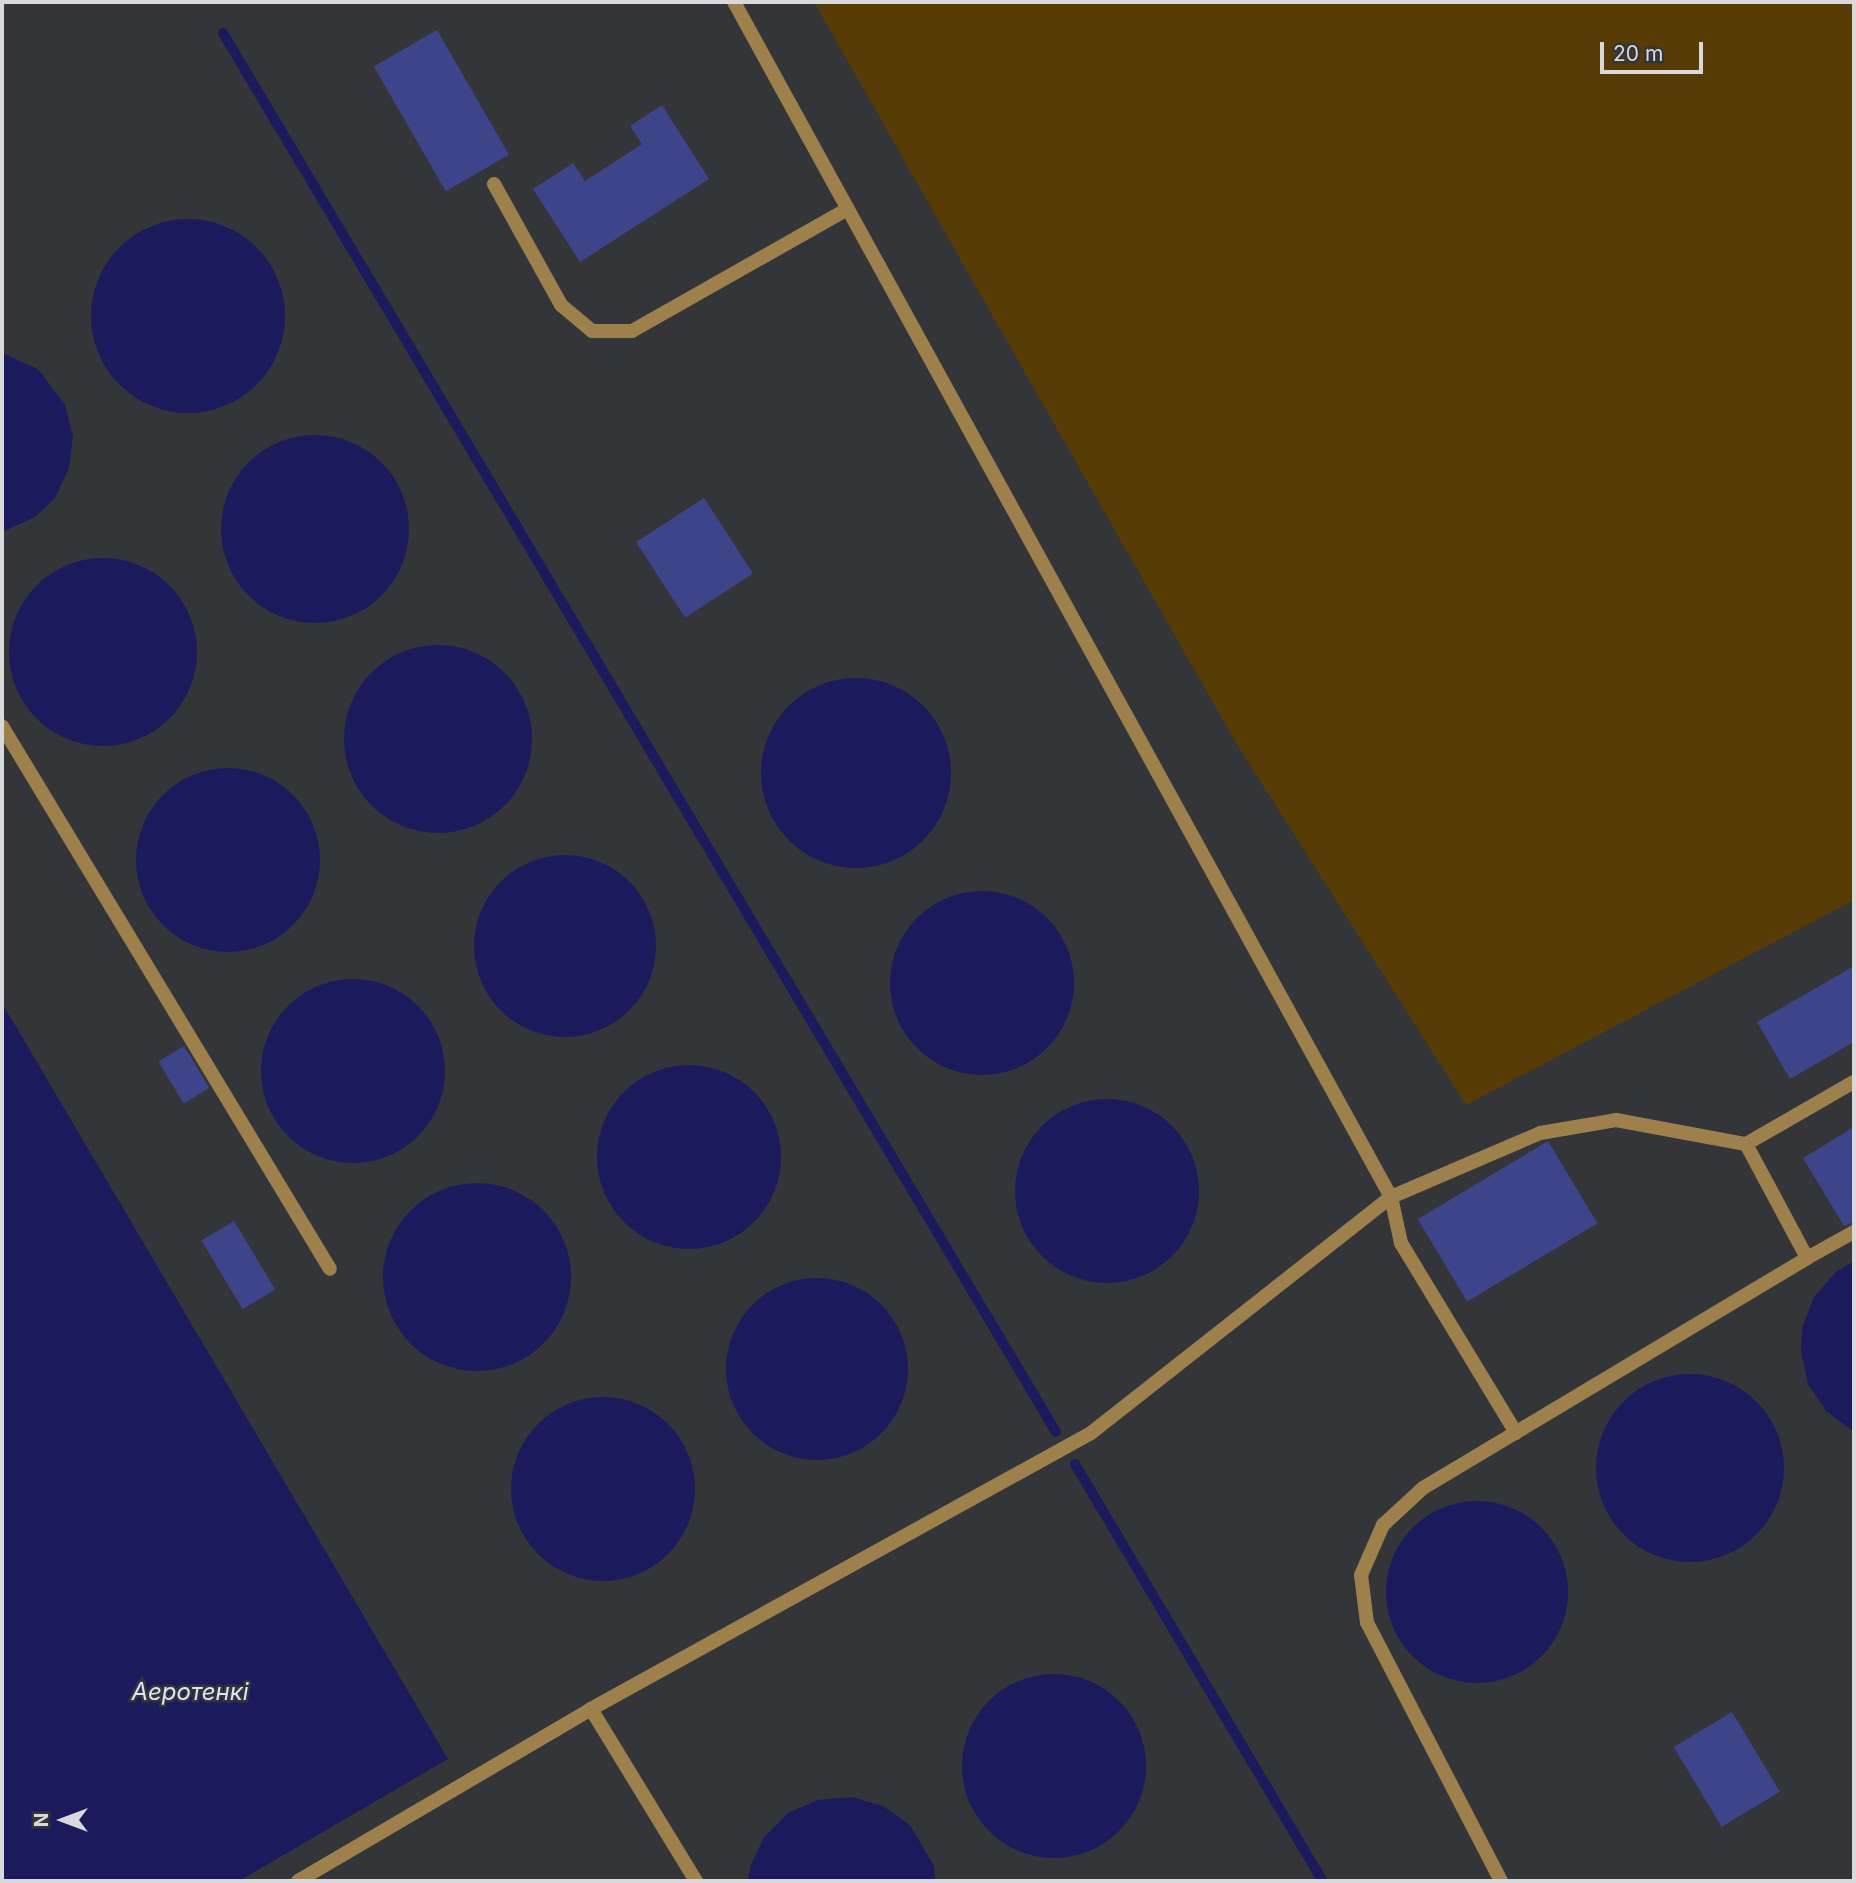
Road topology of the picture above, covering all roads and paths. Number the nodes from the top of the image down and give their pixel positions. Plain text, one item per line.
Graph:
1 (734, 2) edge
2 (494, 184) dead end
3 (848, 209) junction
4 (2, 726) edge
5 (1854, 1082) edge
6 (1746, 1144) junction
7 (1391, 1197) junction
8 (1854, 1232) edge
9 (1807, 1258) junction
10 (330, 1269) dead end
11 (1516, 1433) junction
12 (591, 1709) junction
13 (298, 1881) edge
14 (695, 1881) edge
15 (1501, 1881) edge

1 - 3 lane
2 - 3 lane
3 - 7 lane
4 - 10 lane
5 - 6 lane
6 - 7 lane
6 - 9 lane
7 - 11 lane
7 - 12 lane
8 - 9 lane
9 - 11 lane
11 - 15 lane
12 - 13 lane
12 - 14 lane

